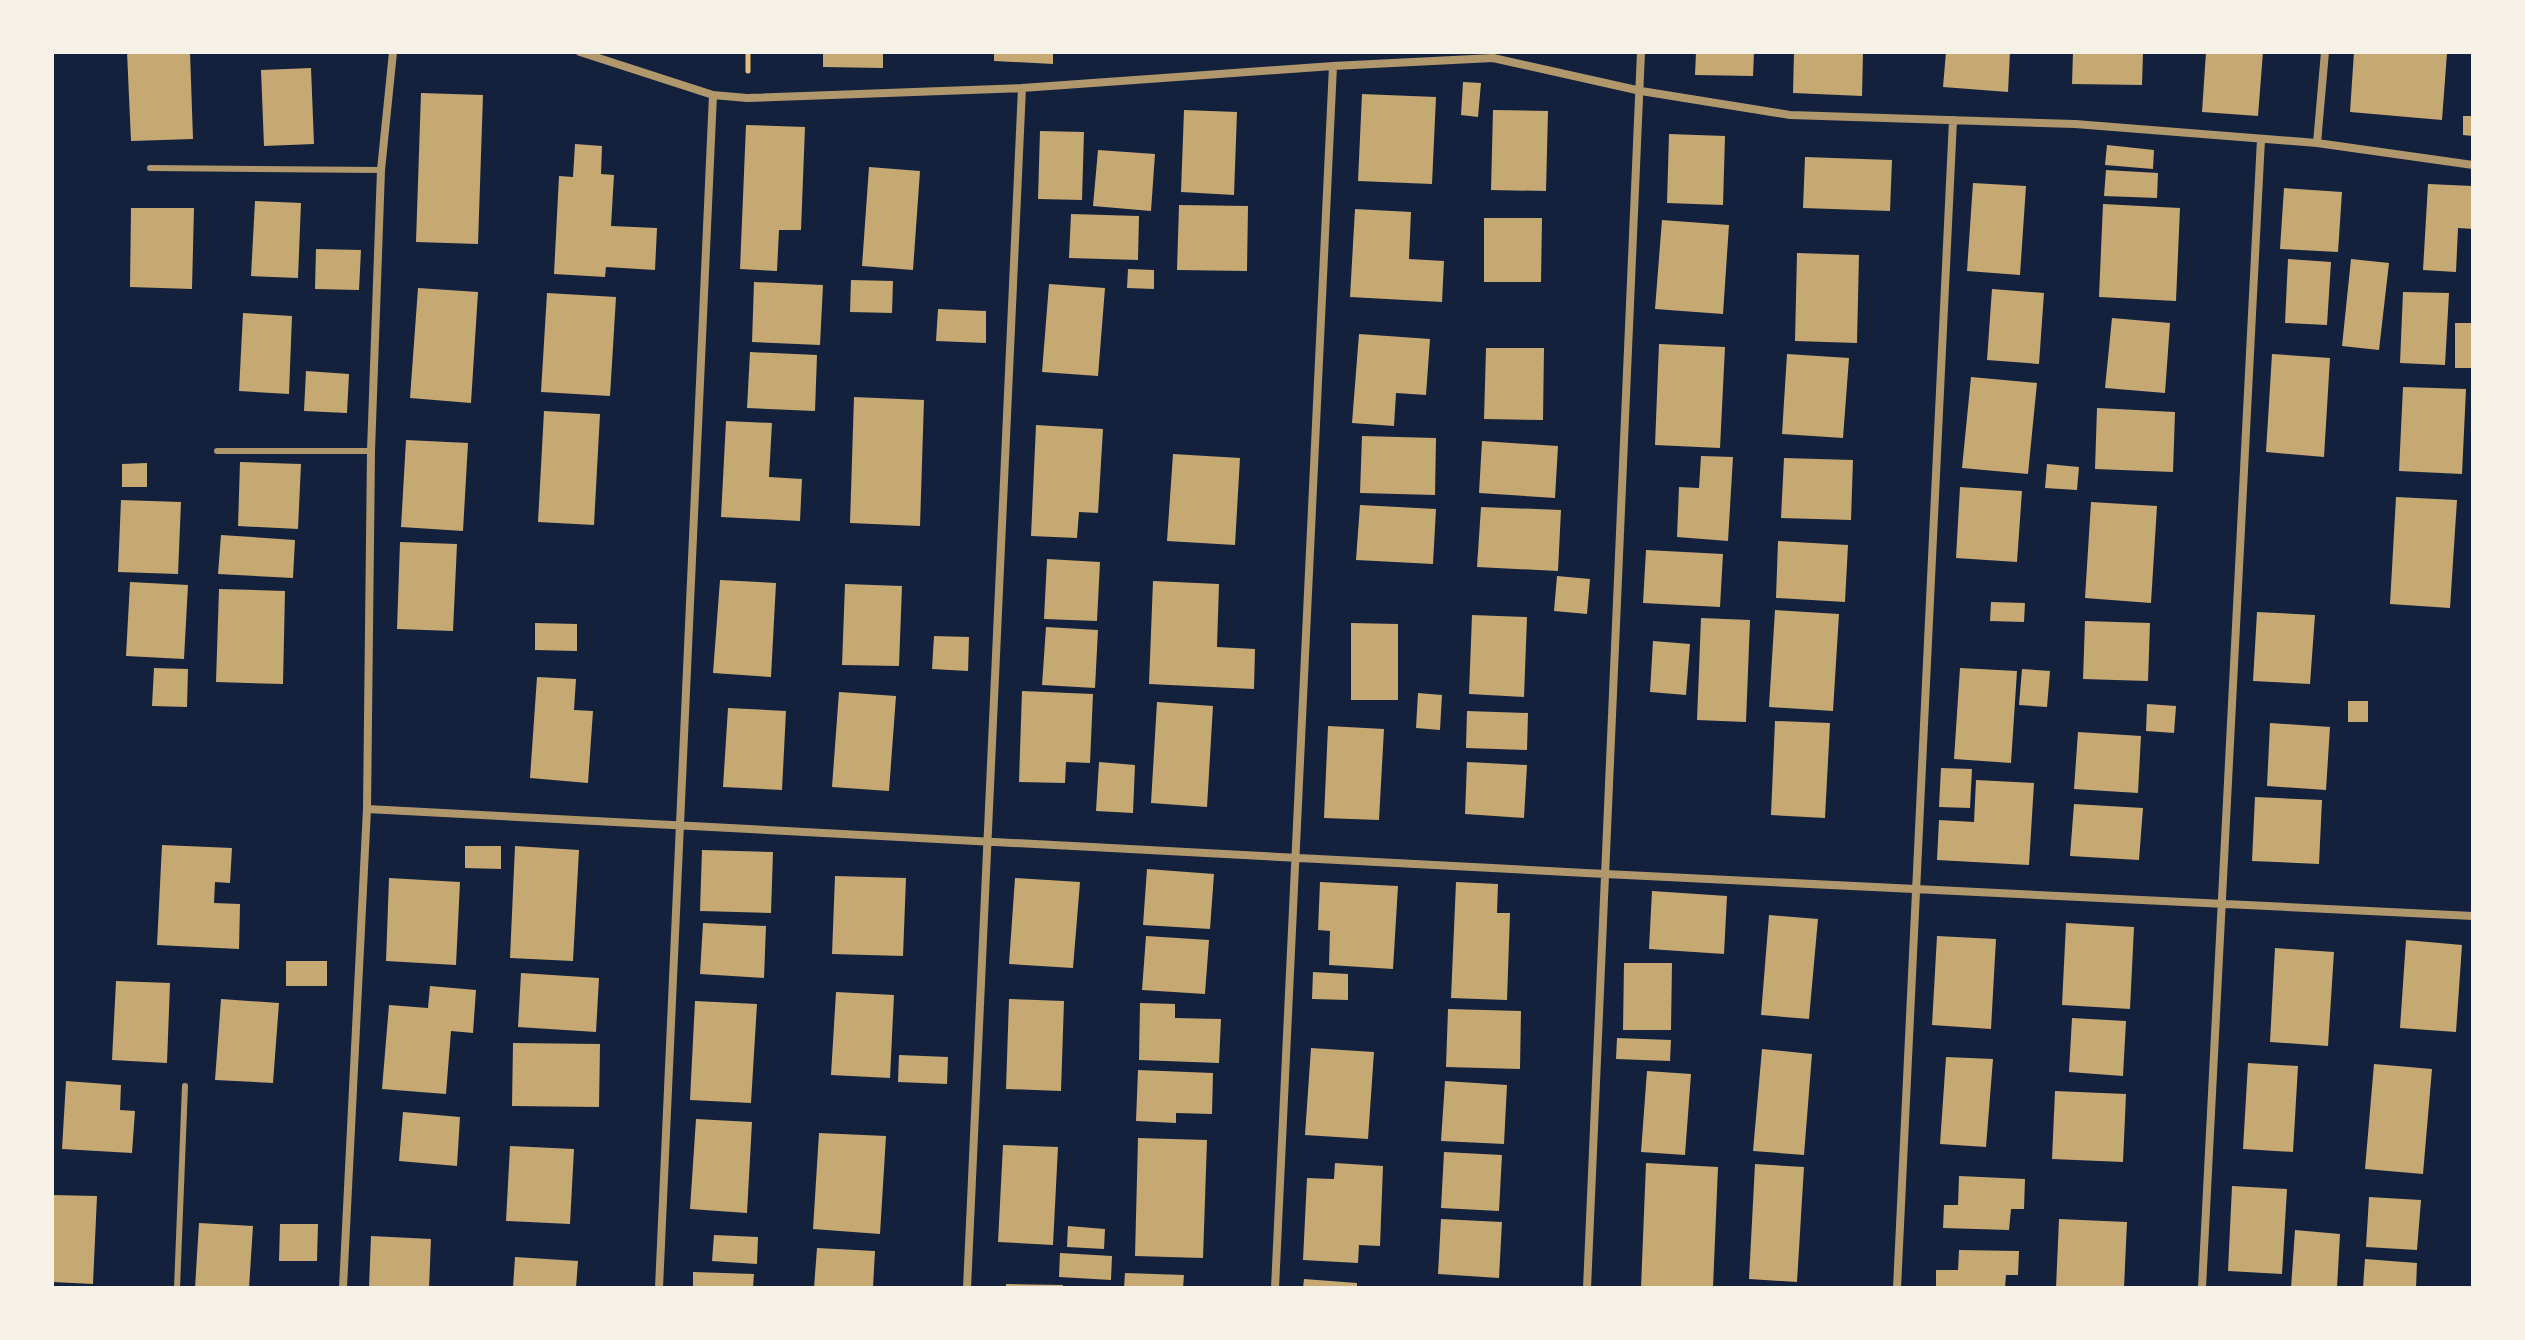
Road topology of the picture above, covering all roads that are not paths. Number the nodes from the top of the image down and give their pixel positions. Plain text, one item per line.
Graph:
1 (393, 52) edge
2 (580, 52) edge
3 (1641, 52) edge
4 (2325, 52) edge
5 (1333, 66) junction
6 (1022, 88) junction
7 (1641, 91) junction
8 (713, 95) junction
9 (1953, 120) junction
10 (2261, 139) junction
11 (2317, 143) junction
12 (2473, 165) edge
13 (150, 168) dead end
14 (381, 170) junction
15 (217, 451) dead end
16 (371, 451) junction
17 (367, 809) junction
18 (680, 826) junction
19 (986, 842) junction
20 (1296, 858) junction
21 (1605, 874) junction
22 (1916, 889) junction
23 (2220, 905) junction
24 (2473, 916) edge
25 (185, 1086) dead end
26 (177, 1288) edge
27 (343, 1288) edge
28 (659, 1288) edge
29 (967, 1288) edge
30 (1275, 1288) edge
31 (1587, 1288) edge
32 (1897, 1288) edge
33 (2202, 1288) edge

1 - 14 street
2 - 8 street
3 - 7 street
4 - 11 street
5 - 6 street
5 - 7 street
5 - 20 street
6 - 8 street
6 - 19 street
7 - 9 street
7 - 21 street
8 - 18 street
9 - 10 street
9 - 22 street
10 - 11 street
10 - 23 street
11 - 12 street
13 - 14 lane
14 - 16 street
15 - 16 lane
16 - 17 street
17 - 18 street
17 - 27 street
18 - 19 street
18 - 28 street
19 - 20 street
19 - 29 street
20 - 21 street
20 - 30 street
21 - 22 street
21 - 31 street
22 - 23 street
22 - 32 street
23 - 24 street
23 - 33 street
25 - 26 lane

